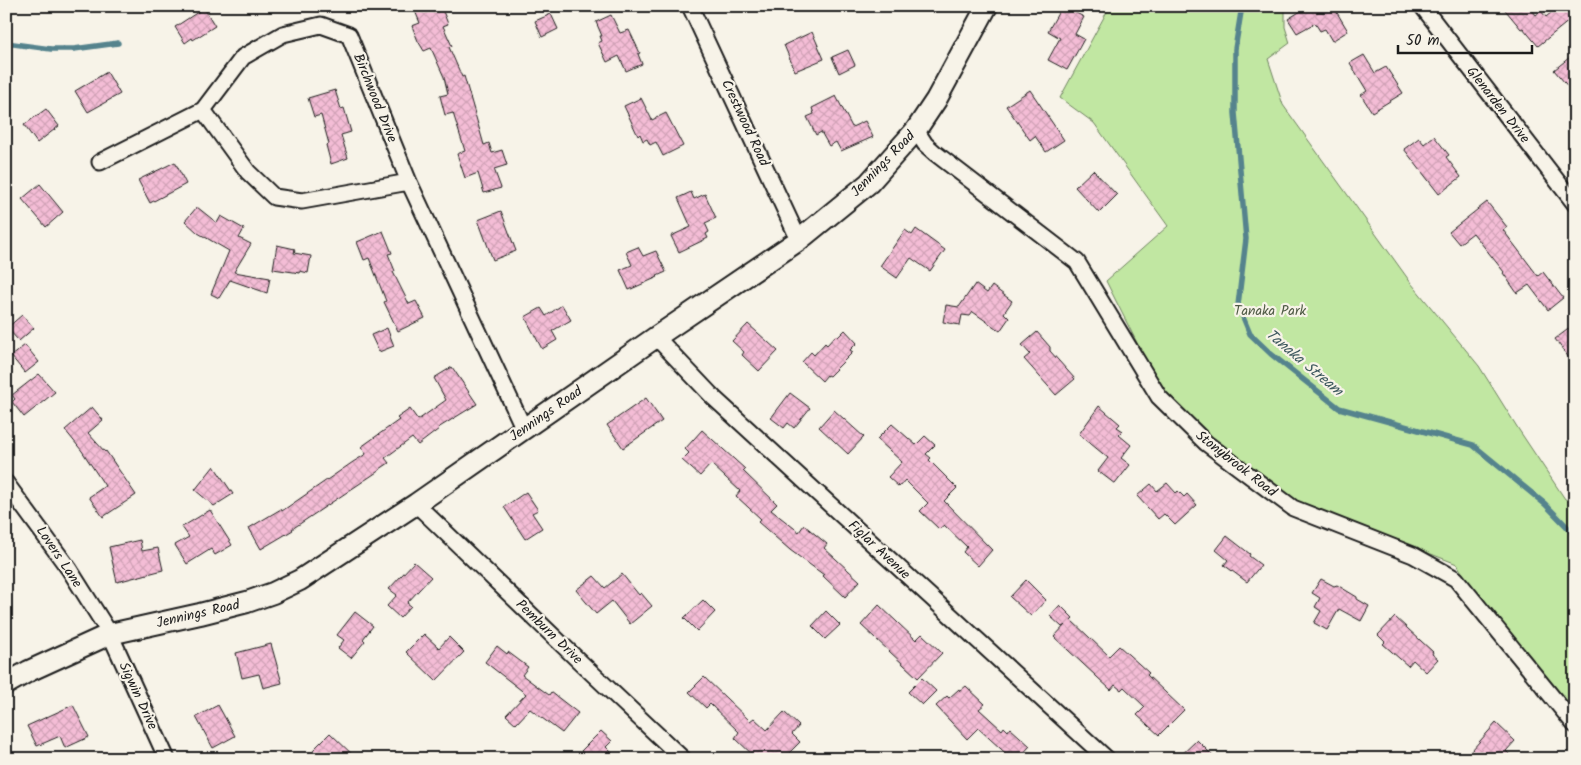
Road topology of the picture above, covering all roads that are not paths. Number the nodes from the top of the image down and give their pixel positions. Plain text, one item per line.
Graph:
1 (690, 6) edge
2 (987, 6) edge
3 (1422, 6) edge
4 (203, 110) junction
5 (916, 130) junction
6 (100, 162) dead end
7 (409, 182) junction
8 (1575, 204) edge
9 (800, 240) junction
10 (656, 337) junction
11 (524, 429) junction
12 (6, 483) edge
13 (416, 504) junction
14 (110, 634) junction
15 (6, 684) edge
16 (1575, 725) edge
17 (167, 759) edge
18 (684, 759) edge
19 (1107, 759) edge

1 - 9 street, Crestwood Road
2 - 5 street, Jennings Road
3 - 8 street, Glenarden Drive
4 - 6 street, Birchwood Drive
4 - 7 street
4 - 7 street, Birchwood Drive
5 - 9 street, Jennings Road
5 - 16 street, Stonybrook Road
7 - 11 street, Birchwood Drive
9 - 10 street, Jennings Road
10 - 11 street, Jennings Road
10 - 19 street, Figlar Avenue
11 - 13 street, Jennings Road
12 - 14 street, Lovers Lane
13 - 14 street, Jennings Road
13 - 18 street, Pemburn Drive
14 - 15 street, Jennings Road
14 - 17 street, Sigwin Drive

